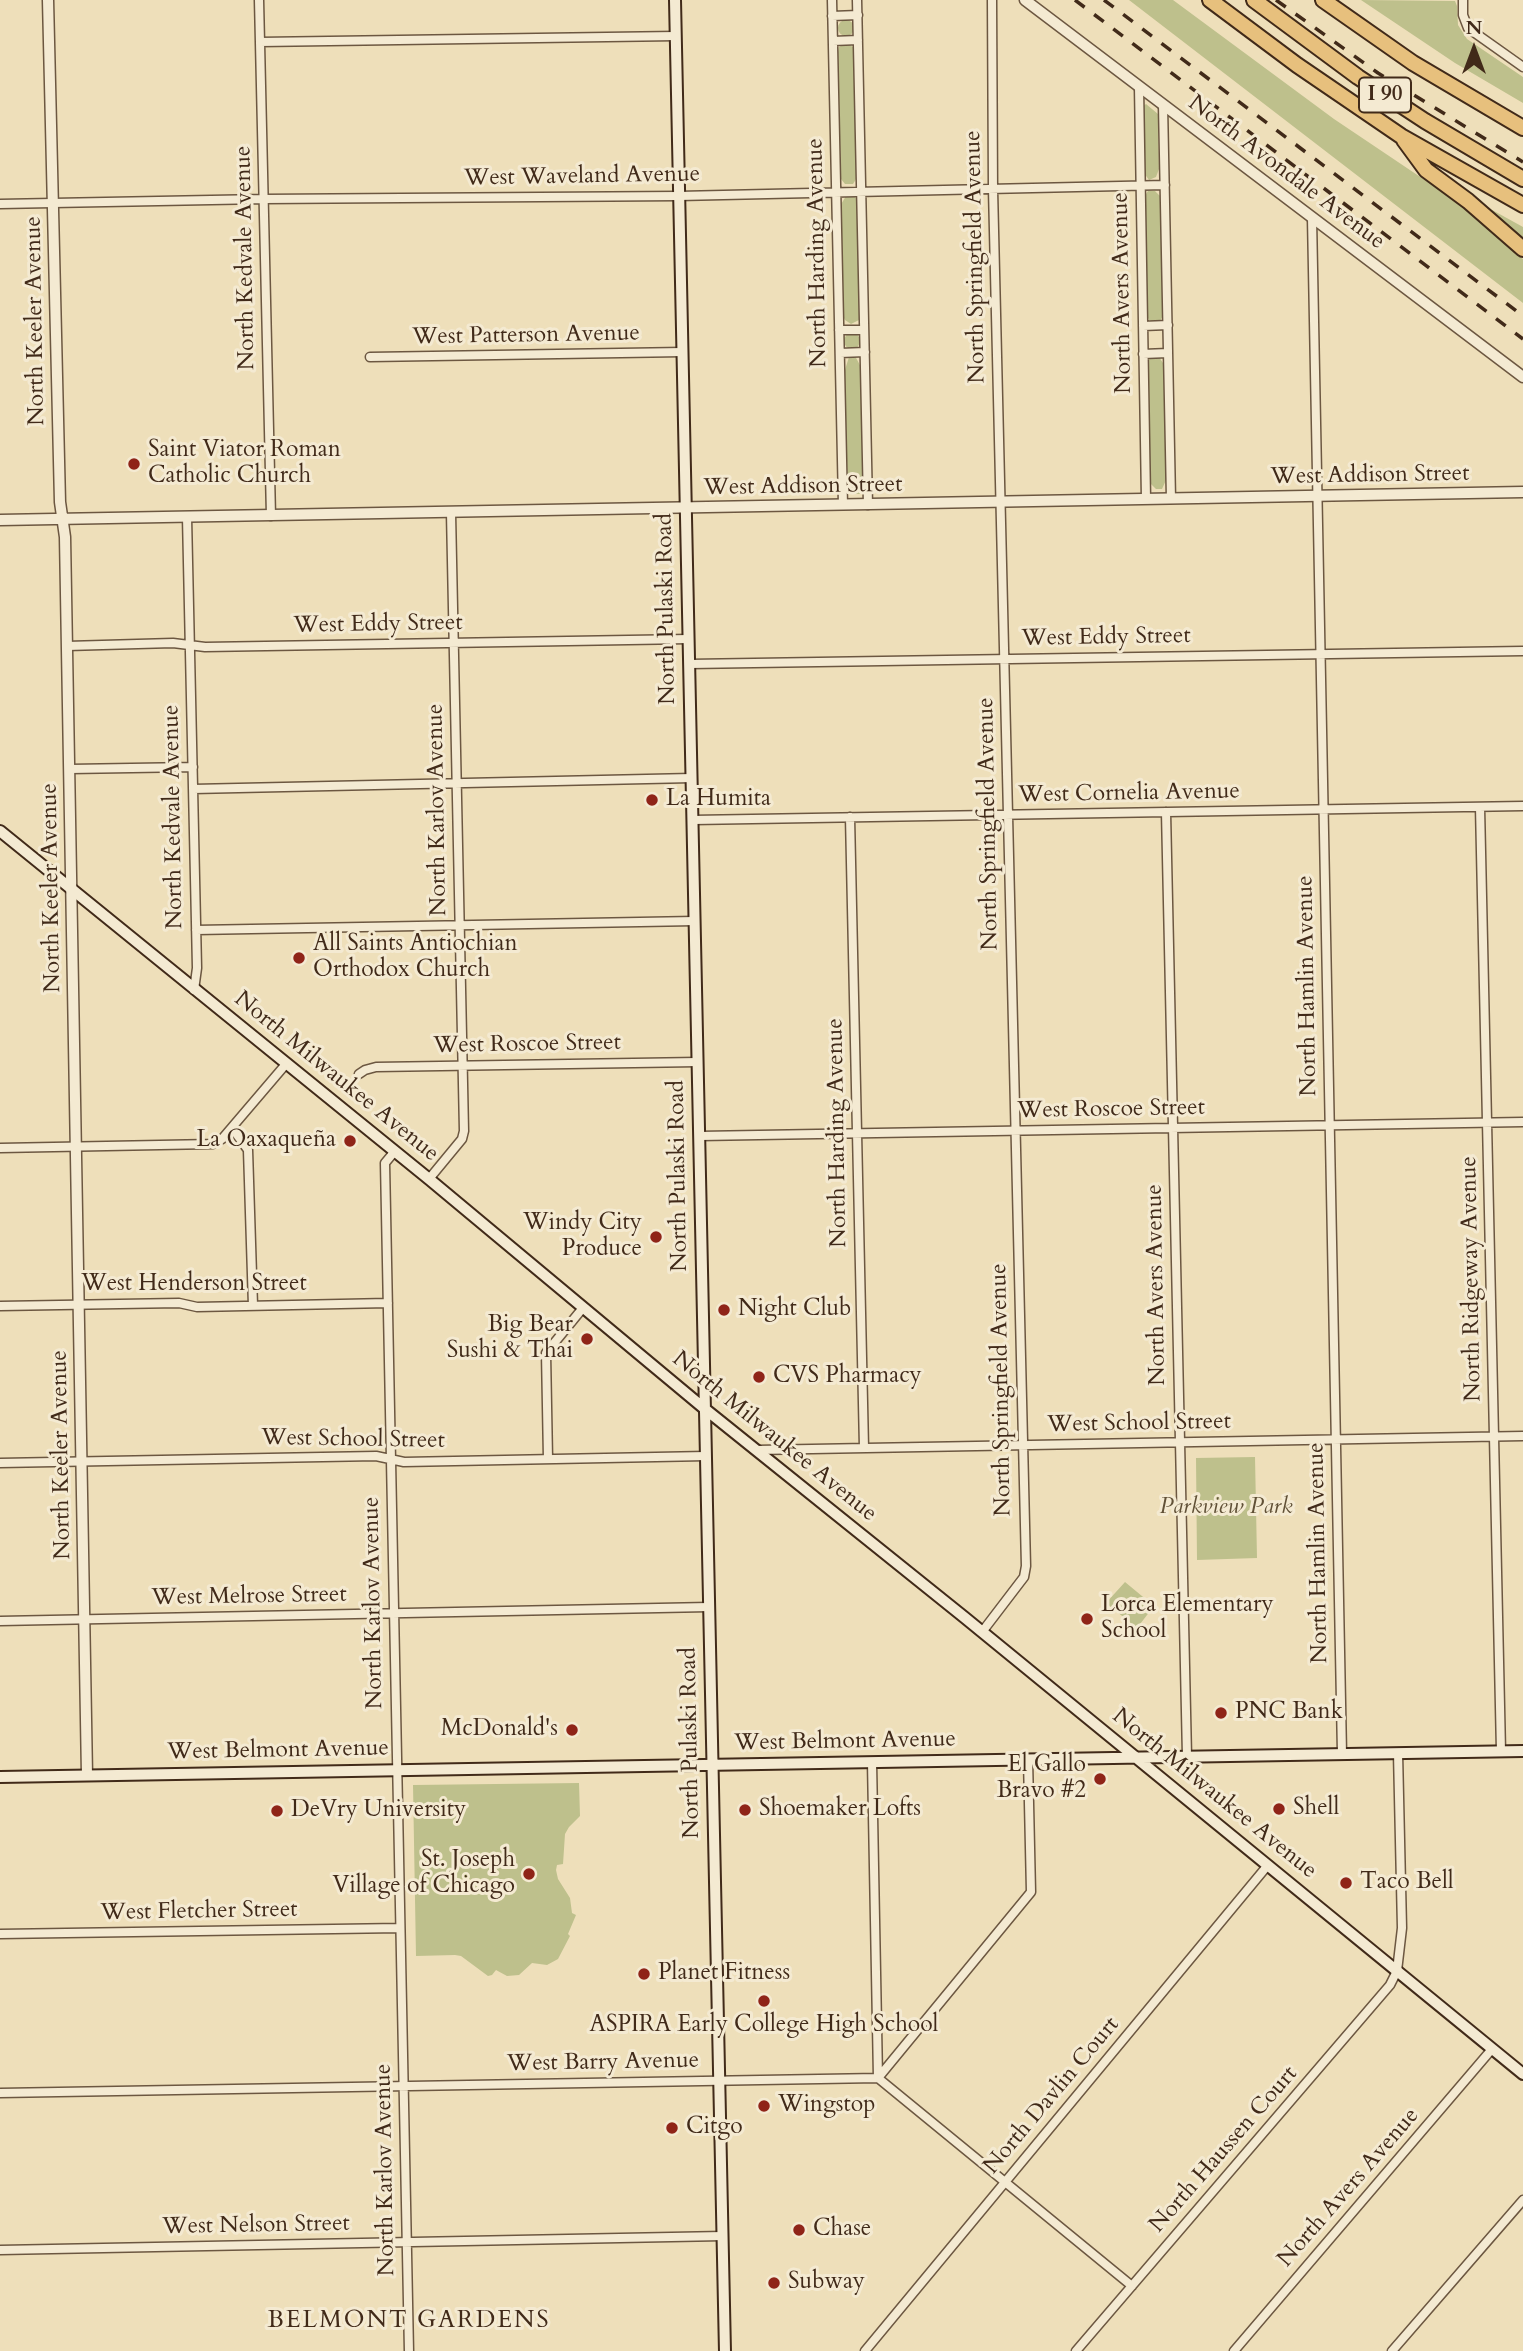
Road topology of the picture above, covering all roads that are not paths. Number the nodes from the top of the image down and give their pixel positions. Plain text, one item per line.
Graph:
1 (48, 0) edge
2 (259, 0) edge
3 (676, 0) edge
4 (832, 0) edge
5 (857, 0) edge
6 (992, 0) edge
7 (1025, 0) edge
8 (1209, 0) edge
9 (1254, 0) edge
10 (1322, 0) edge
11 (1463, 0) edge
12 (858, 15) junction
13 (832, 16) junction
14 (676, 36) junction
15 (858, 40) junction
16 (833, 41) junction
17 (260, 42) junction
18 (1523, 67) edge
19 (1139, 87) junction
20 (1163, 105) junction
21 (1523, 128) edge
22 (1401, 136) junction
23 (1523, 179) edge
24 (1164, 185) junction
25 (1140, 186) junction
26 (993, 189) junction
27 (836, 192) junction
28 (861, 192) junction
29 (679, 196) junction
30 (264, 199) junction
31 (52, 203) junction
32 (0, 204) edge
33 (1523, 205) edge
34 (1312, 218) junction
35 (1523, 249) edge
36 (1143, 326) junction
37 (1168, 326) junction
38 (839, 330) junction
39 (864, 330) junction
40 (683, 352) junction
41 (865, 352) junction
42 (840, 353) junction
43 (1168, 353) junction
44 (1143, 354) junction
45 (370, 357) dead end
46 (1523, 377) edge
47 (1523, 492) edge
48 (1317, 496) junction
49 (1146, 499) junction
50 (1171, 499) junction
51 (1001, 502) junction
52 (843, 505) junction
53 (868, 505) junction
54 (686, 508) junction
55 (451, 513) junction
56 (271, 516) junction
57 (187, 517) junction
58 (63, 519) junction
59 (0, 520) edge
60 (689, 639) junction
61 (454, 643) junction
62 (190, 645) junction
63 (67, 646) junction
64 (1523, 650) edge
65 (1320, 654) junction
66 (1005, 659) junction
67 (690, 664) junction
68 (192, 767) junction
69 (70, 769) junction
70 (692, 778) junction
71 (456, 782) junction
72 (193, 789) junction
73 (1523, 806) edge
74 (1480, 807) junction
75 (1323, 810) junction
76 (1166, 812) junction
77 (1008, 815) junction
78 (850, 817) junction
79 (693, 820) junction
80 (0, 831) edge
81 (72, 888) junction
82 (695, 921) junction
83 (459, 925) junction
84 (196, 930) junction
85 (194, 990) junction
86 (698, 1062) junction
87 (286, 1064) junction
88 (462, 1065) junction
89 (359, 1074) dead end
90 (1523, 1122) edge
91 (1488, 1123) junction
92 (1330, 1125) junction
93 (232, 1128) junction
94 (1172, 1128) junction
95 (1015, 1131) junction
96 (857, 1133) junction
97 (700, 1136) junction
98 (76, 1147) junction
99 (0, 1148) edge
100 (395, 1151) junction
101 (429, 1179) junction
102 (388, 1303) junction
103 (79, 1304) junction
104 (0, 1306) edge
105 (253, 1306) junction
106 (582, 1309) junction
107 (705, 1409) junction
108 (1523, 1436) edge
109 (1495, 1437) junction
110 (1336, 1440) junction
111 (1180, 1443) junction
112 (1023, 1445) junction
113 (864, 1448) junction
114 (757, 1450) junction
115 (706, 1456) junction
116 (391, 1459) junction
117 (548, 1459) junction
118 (82, 1461) junction
119 (0, 1463) edge
120 (709, 1607) junction
121 (394, 1613) junction
122 (85, 1619) junction
123 (0, 1621) edge
124 (982, 1632) junction
125 (1501, 1751) junction
126 (1523, 1751) edge
127 (1398, 1753) junction
128 (1342, 1754) junction
129 (1187, 1756) junction
130 (1135, 1757) junction
131 (1028, 1759) junction
132 (872, 1762) junction
133 (713, 1765) junction
134 (397, 1770) junction
135 (87, 1775) junction
136 (0, 1777) edge
137 (1268, 1865) junction
138 (400, 1928) junction
139 (0, 1934) edge
140 (1397, 1971) junction
141 (1492, 2049) junction
142 (1523, 2074) edge
143 (878, 2078) junction
144 (719, 2080) junction
145 (403, 2085) junction
146 (0, 2093) edge
147 (1005, 2182) junction
148 (1523, 2200) edge
149 (723, 2236) junction
150 (407, 2242) junction
151 (0, 2250) edge
152 (1132, 2286) junction
153 (409, 2351) edge
154 (725, 2351) edge
155 (865, 2351) edge
156 (1076, 2351) edge
157 (1234, 2351) edge
158 (1392, 2351) edge

1 - 31 street, North Keeler Avenue
2 - 17 street, North Kedvale Avenue
3 - 14 main road, North Pulaski Road
4 - 13 street, North Harding Avenue
5 - 12 street, North Harding Avenue
6 - 26 street, North Springfield Avenue
7 - 19 street, North Avondale Avenue
8 - 22 highway, I 90
9 - 23 highway, I 90
10 - 21 highway, I 90
11 - 18 street
12 - 13 street
12 - 15 street, North Harding Avenue
13 - 16 street, North Harding Avenue
14 - 17 street
14 - 29 main road, North Pulaski Road
15 - 16 street
15 - 28 street, North Harding Avenue
16 - 27 street, North Harding Avenue
17 - 30 street, North Kedvale Avenue
19 - 20 street, North Avondale Avenue
19 - 25 street, North Avers Avenue
20 - 24 street, North Avers Avenue
20 - 34 street, North Avondale Avenue
22 - 33 highway, I 90
22 - 35 highway
24 - 25 street, West Waveland Avenue
24 - 37 street, North Avers Avenue
25 - 26 street, West Waveland Avenue
25 - 36 street, North Avers Avenue
26 - 28 street, West Waveland Avenue
26 - 51 street, North Springfield Avenue
27 - 28 street, West Waveland Avenue
27 - 29 street, West Waveland Avenue
27 - 38 street, North Harding Avenue
28 - 39 street, North Harding Avenue
29 - 30 street, West Waveland Avenue
29 - 40 main road, North Pulaski Road
30 - 31 street, West Waveland Avenue
30 - 56 street, North Kedvale Avenue
31 - 32 street, West Waveland Avenue
31 - 58 street, North Keeler Avenue
34 - 46 street, North Avondale Avenue
34 - 48 street, North Hamlin Avenue
36 - 37 street
36 - 44 street, North Avers Avenue
37 - 43 street, North Avers Avenue
38 - 39 street
38 - 42 street, North Harding Avenue
39 - 41 street, North Harding Avenue
40 - 45 street, West Patterson Avenue
40 - 54 main road, North Pulaski Road
41 - 42 street
41 - 53 street, North Harding Avenue
42 - 52 street, North Harding Avenue
43 - 44 street
43 - 50 street, North Avers Avenue
44 - 49 street, North Avers Avenue
47 - 48 street, West Addison Street
48 - 50 street, West Addison Street
48 - 65 street, North Hamlin Avenue
49 - 50 street, West Addison Street
49 - 51 street, West Addison Street
51 - 53 street, West Addison Street
51 - 66 street, North Springfield Avenue
52 - 53 street, West Addison Street
52 - 54 street, West Addison Street
54 - 55 street, West Addison Street
54 - 60 main road, North Pulaski Road
55 - 56 street, West Addison Street
55 - 61 street, North Karlov Avenue
56 - 57 street, West Addison Street
57 - 58 street, West Addison Street
57 - 62 street, North Kedvale Avenue
58 - 59 street, West Addison Street
58 - 63 street, North Keeler Avenue
60 - 61 street, West Eddy Street
60 - 67 main road, North Pulaski Road
61 - 62 street, West Eddy Street
61 - 71 street, North Karlov Avenue
62 - 63 street, West Eddy Street
62 - 68 street, North Kedvale Avenue
63 - 69 street, North Keeler Avenue
64 - 65 street, West Eddy Street
65 - 66 street, West Eddy Street
65 - 75 street, North Hamlin Avenue
66 - 67 street, West Eddy Street
66 - 77 street, North Springfield Avenue
67 - 70 main road, North Pulaski Road
68 - 69 street
68 - 72 street, North Kedvale Avenue
69 - 81 street, North Keeler Avenue
70 - 71 street
70 - 79 main road, North Pulaski Road
71 - 72 street
71 - 83 street, North Karlov Avenue
72 - 84 street, North Kedvale Avenue
73 - 74 street, West Cornelia Avenue
74 - 75 street, West Cornelia Avenue
74 - 91 street, North Ridgeway Avenue
75 - 76 street, West Cornelia Avenue
75 - 92 street, North Hamlin Avenue
76 - 77 street, West Cornelia Avenue
76 - 94 street, North Avers Avenue
77 - 78 street, West Cornelia Avenue
77 - 95 street, North Springfield Avenue
78 - 79 street, West Cornelia Avenue
78 - 96 street, North Harding Avenue
79 - 82 main road, North Pulaski Road
80 - 81 main road, North Milwaukee Avenue
81 - 85 main road, North Milwaukee Avenue
81 - 98 street, North Keeler Avenue
82 - 83 street
82 - 86 main road, North Pulaski Road
83 - 84 street
83 - 88 street, North Karlov Avenue
84 - 85 street, North Kedvale Avenue
85 - 87 main road, North Milwaukee Avenue
86 - 88 street, West Roscoe Street
86 - 97 main road, North Pulaski Road
87 - 93 street
87 - 100 main road, North Milwaukee Avenue
88 - 89 street, West Roscoe Street
88 - 101 street, North Karlov Avenue
90 - 91 street, West Roscoe Street
91 - 92 street, West Roscoe Street
91 - 109 street, North Ridgeway Avenue
92 - 94 street, West Roscoe Street
92 - 110 street, North Hamlin Avenue
93 - 98 street
93 - 105 street
94 - 95 street, West Roscoe Street
94 - 111 street, North Avers Avenue
95 - 96 street, West Roscoe Street
95 - 112 street, North Springfield Avenue
96 - 97 street, West Roscoe Street
96 - 113 street, North Harding Avenue
97 - 107 main road, North Pulaski Road
98 - 99 street
98 - 103 street, North Keeler Avenue
100 - 101 main road, North Milwaukee Avenue
100 - 102 street, North Karlov Avenue
101 - 106 main road, North Milwaukee Avenue
102 - 105 street, West Henderson Street
102 - 116 street, North Karlov Avenue
103 - 104 street, West Henderson Street
103 - 105 street, West Henderson Street
103 - 118 street, North Keeler Avenue
106 - 107 main road, North Milwaukee Avenue
106 - 117 street
107 - 114 main road, North Milwaukee Avenue
107 - 115 main road, North Pulaski Road
108 - 109 street, West School Street
109 - 110 street, West School Street
109 - 125 street, North Ridgeway Avenue
110 - 111 street, West School Street
110 - 128 street, North Hamlin Avenue
111 - 112 street, West School Street
111 - 129 street, North Avers Avenue
112 - 113 street, West School Street
112 - 124 street, North Springfield Avenue
113 - 114 street, West School Street
114 - 124 main road, North Milwaukee Avenue
115 - 117 street, West School Street
115 - 120 main road, North Pulaski Road
116 - 117 street, West School Street
116 - 118 street, West School Street
116 - 121 street, North Karlov Avenue
118 - 119 street, West School Street
118 - 122 street, North Keeler Avenue
120 - 121 street, West Melrose Street
120 - 133 main road, North Pulaski Road
121 - 122 street, West Melrose Street
121 - 134 street, North Karlov Avenue
122 - 123 street, West Melrose Street
122 - 135 street, North Keeler Avenue
124 - 130 main road, North Milwaukee Avenue
125 - 126 main road, West Belmont Avenue
125 - 127 main road, West Belmont Avenue
127 - 128 main road, West Belmont Avenue
127 - 140 street
128 - 129 main road, West Belmont Avenue
129 - 130 main road, West Belmont Avenue
130 - 131 main road, West Belmont Avenue
130 - 137 main road, North Milwaukee Avenue
131 - 132 main road, West Belmont Avenue
131 - 143 street
132 - 133 main road, West Belmont Avenue
132 - 143 street
133 - 134 main road, West Belmont Avenue
133 - 144 main road, North Pulaski Road
134 - 135 main road, West Belmont Avenue
134 - 138 street, North Karlov Avenue
135 - 136 main road, West Belmont Avenue
137 - 140 main road, North Milwaukee Avenue
137 - 147 street, North Davlin Court
138 - 139 street, West Fletcher Street
138 - 145 street, North Karlov Avenue
140 - 141 main road, North Milwaukee Avenue
140 - 152 street, North Haussen Court
141 - 142 main road, North Milwaukee Avenue
141 - 157 street, North Avers Avenue
143 - 144 street, West Barry Avenue
143 - 147 street
144 - 145 street, West Barry Avenue
144 - 149 main road, North Pulaski Road
145 - 146 street, West Barry Avenue
145 - 150 street, North Karlov Avenue
147 - 152 street
147 - 155 street, North Davlin Court
148 - 158 street
149 - 150 street, West Nelson Street
149 - 154 main road, North Pulaski Road
150 - 151 street, West Nelson Street
150 - 153 street, North Karlov Avenue
152 - 156 street, North Haussen Court

